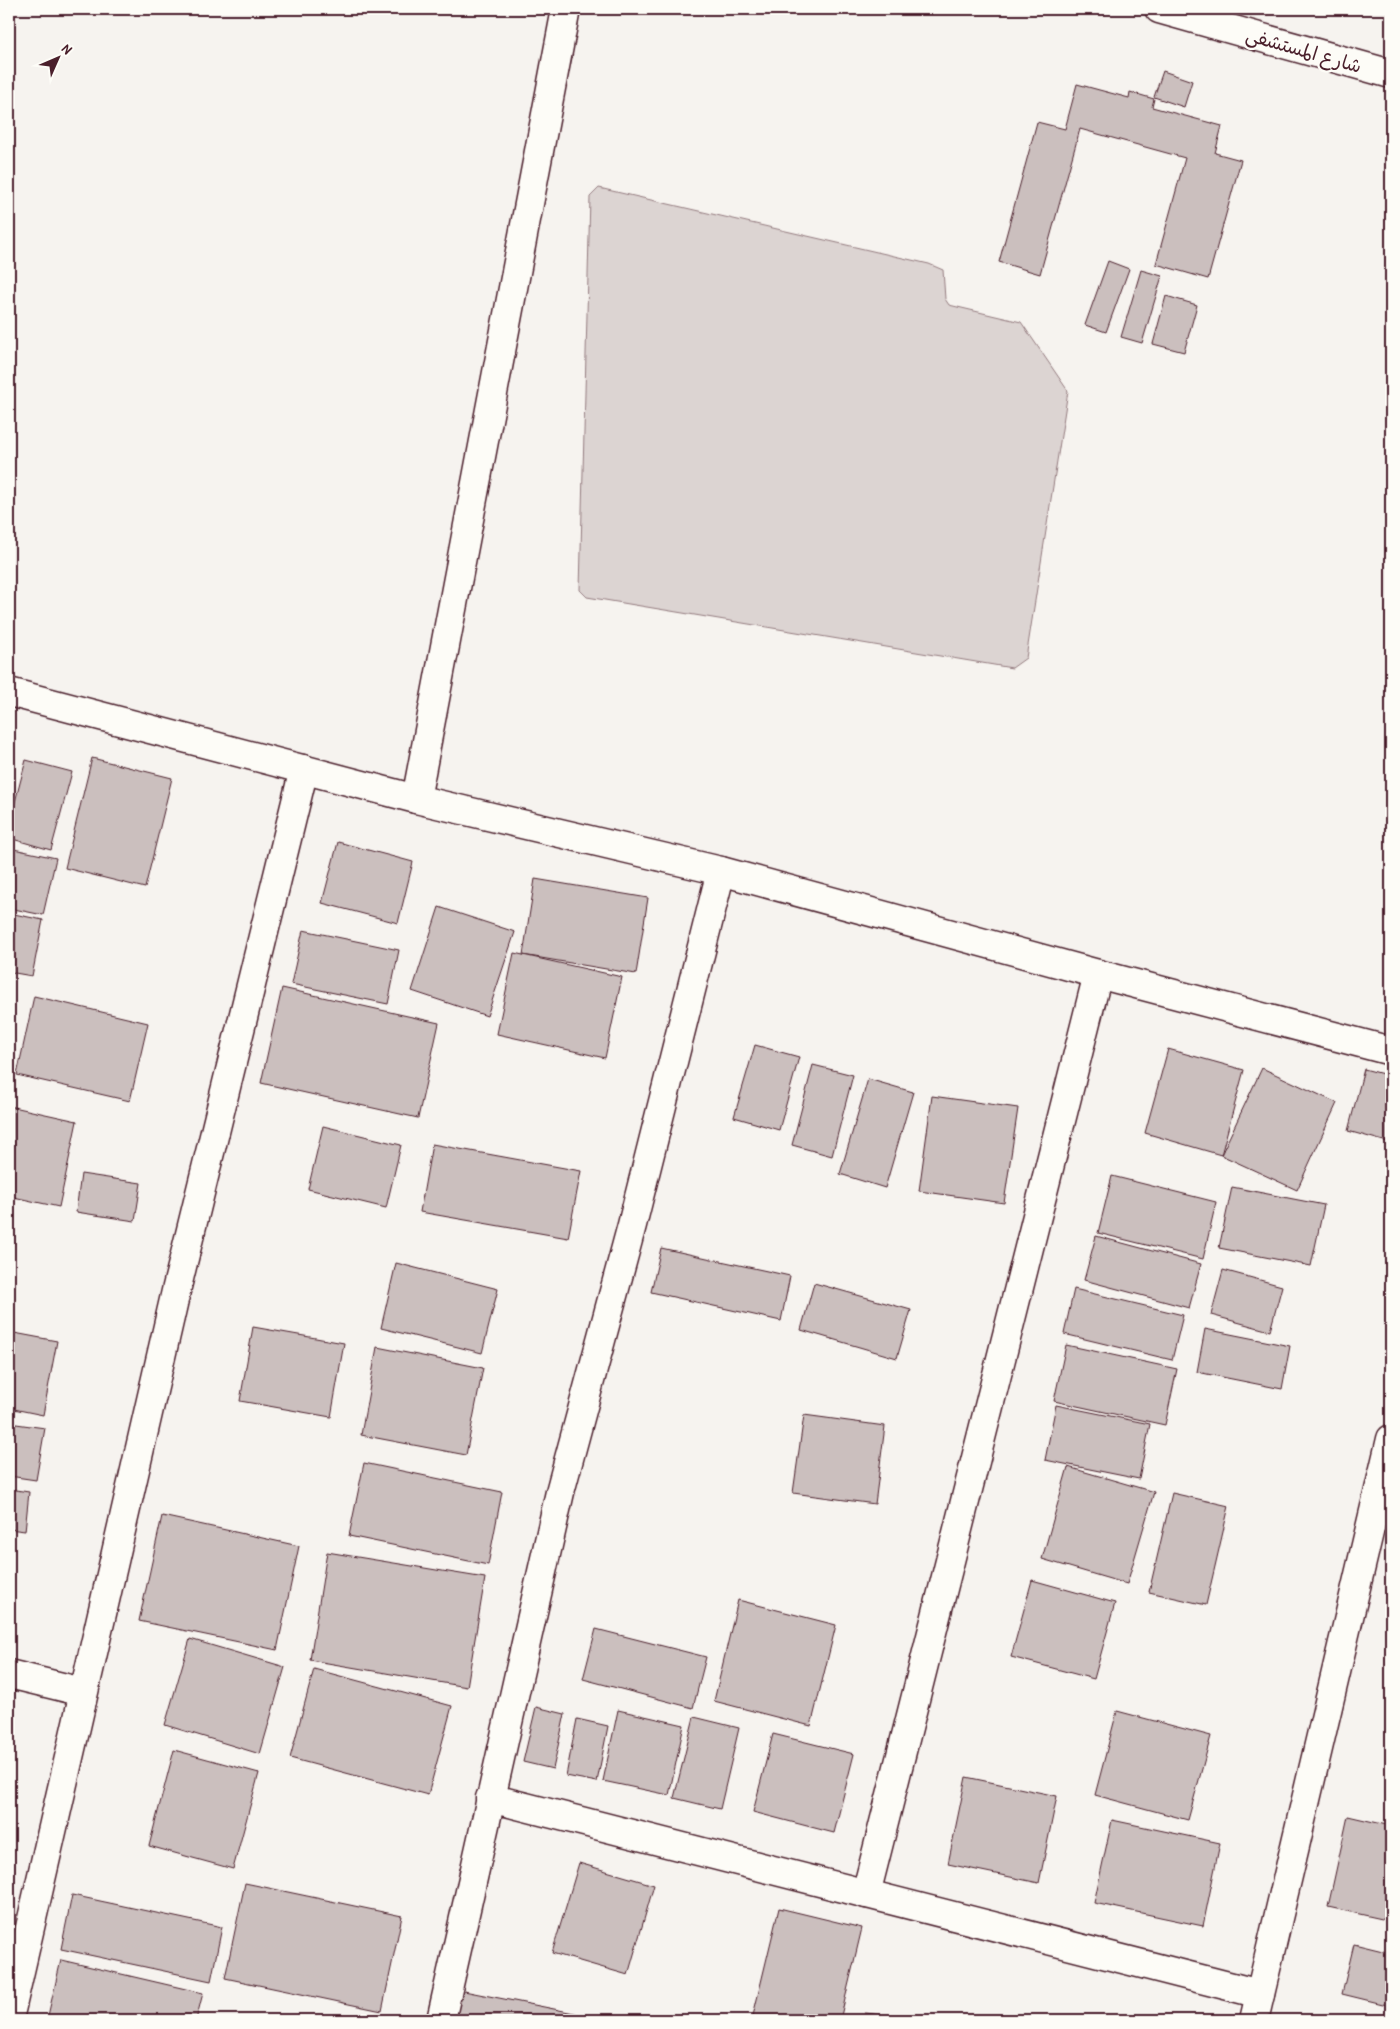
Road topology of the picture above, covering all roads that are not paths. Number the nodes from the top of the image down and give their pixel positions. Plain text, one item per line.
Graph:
1 (566, 9) edge
2 (1159, 9) edge
3 (1391, 74) edge
4 (9, 692) edge
5 (304, 769) junction
6 (416, 799) junction
7 (721, 871) junction
8 (1098, 974) junction
9 (1391, 1051) edge
10 (1391, 1438) edge
11 (9, 1674) edge
12 (83, 1692) junction
13 (490, 1798) junction
14 (866, 1894) junction
15 (1260, 1994) junction
16 (9, 2019) edge
17 (441, 2020) edge
18 (1254, 2020) edge

1 - 6 street
2 - 3 street, شارع المستشفى
4 - 5 street
5 - 6 street
5 - 12 street
6 - 7 street
7 - 8 street
7 - 13 street
8 - 9 street
8 - 14 street
10 - 15 street
11 - 12 street
12 - 16 street
13 - 14 street
13 - 17 street
14 - 15 street
15 - 18 street

